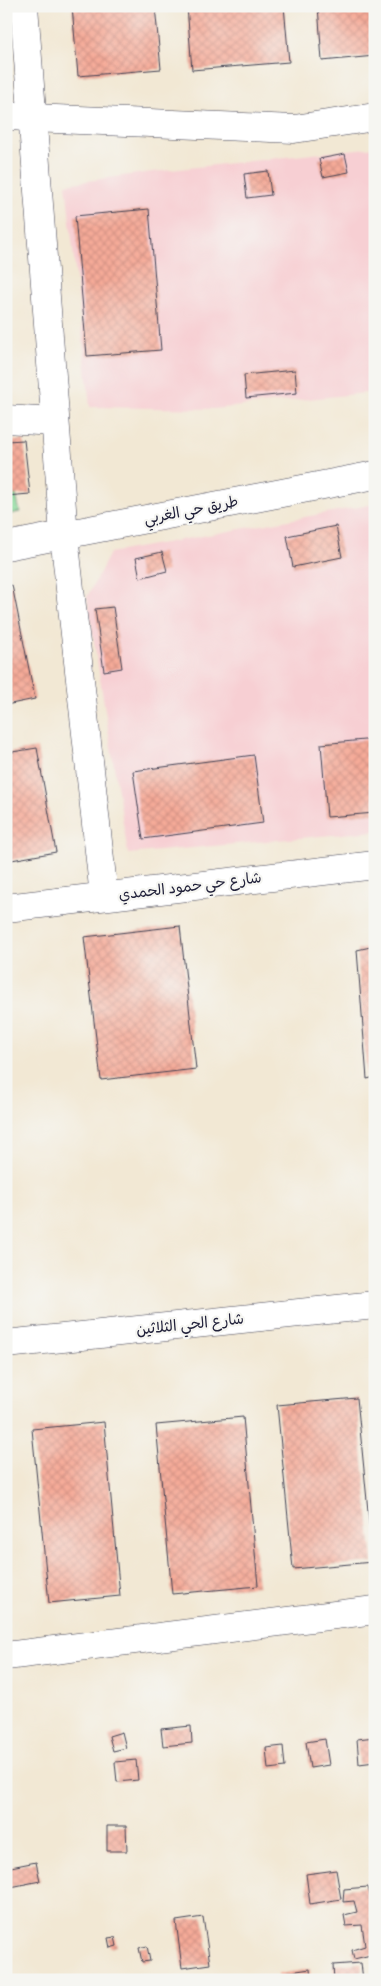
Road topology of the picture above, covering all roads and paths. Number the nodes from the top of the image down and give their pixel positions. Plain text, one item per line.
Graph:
1 (24, 6) edge
2 (19, 116) edge
3 (375, 117) edge
4 (6, 418) edge
5 (54, 422) junction
6 (375, 474) edge
7 (64, 535) junction
8 (6, 546) edge
9 (375, 865) edge
10 (104, 896) junction
11 (6, 908) edge
12 (375, 1305) edge
13 (6, 1344) edge
14 (375, 1610) edge
15 (6, 1656) edge

1 - 2 street
2 - 3 street
2 - 5 street
4 - 5 street
5 - 7 street
6 - 7 street, طريق حي الغربي
7 - 8 street, طريق حي الغربي
7 - 10 street
9 - 10 street, شارع حي حمود الحمدي
10 - 11 street, شارع حي حمود الحمدي
12 - 13 street, شارع الحي الثلاثين
14 - 15 street

